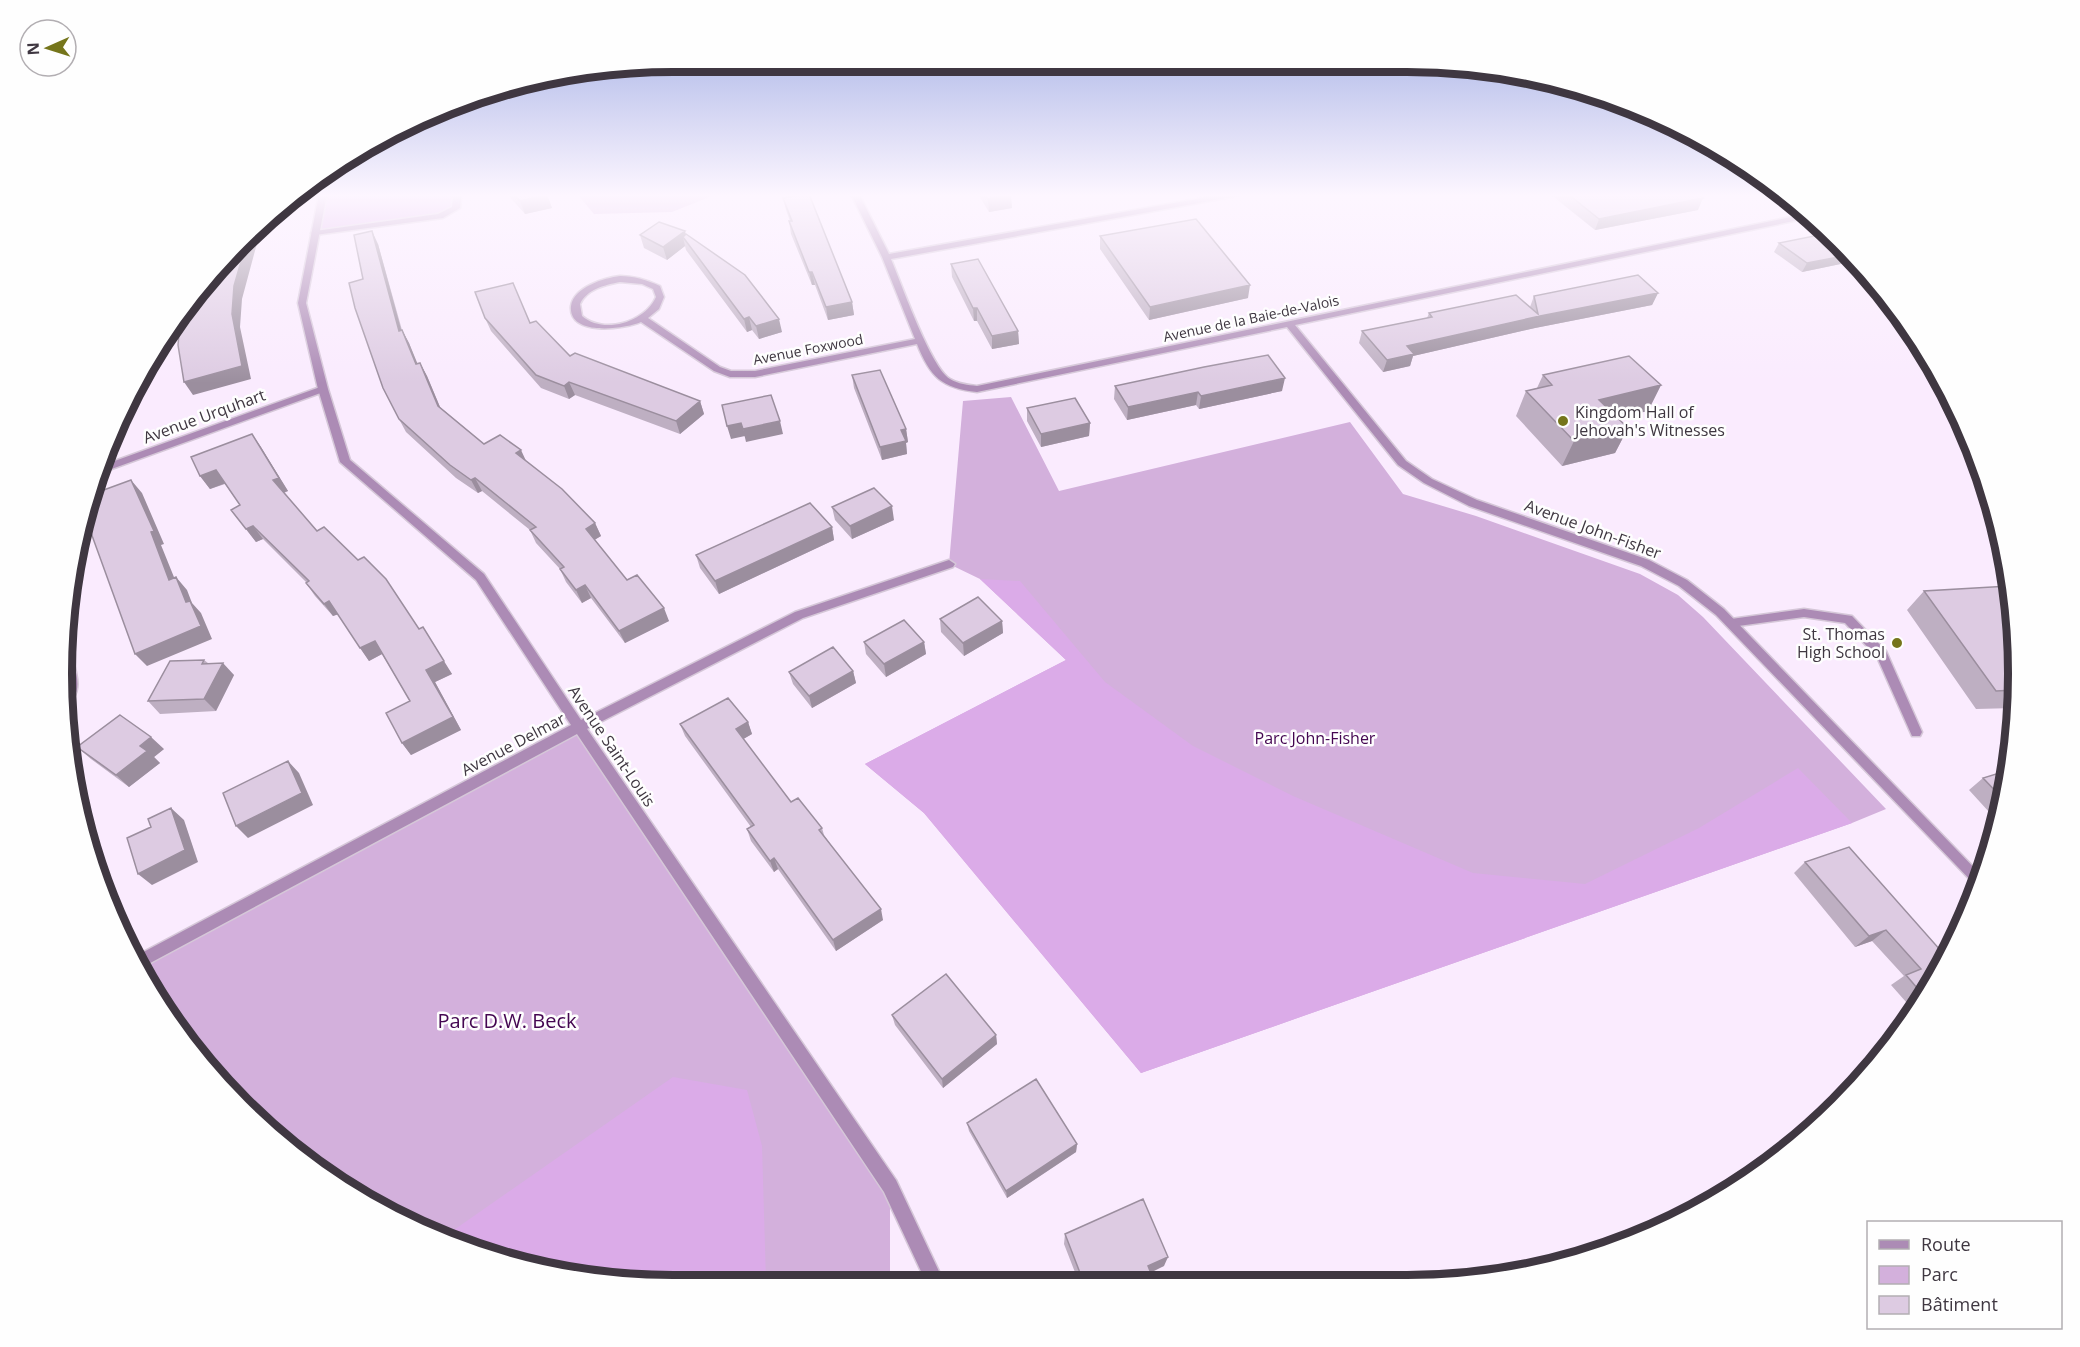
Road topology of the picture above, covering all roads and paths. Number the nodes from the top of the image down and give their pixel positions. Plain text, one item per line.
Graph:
1 (311, 257) edge
2 (886, 257) edge
3 (1611, 257) edge
4 (643, 319) junction
5 (1289, 324) junction
6 (921, 341) junction
7 (323, 388) junction
8 (109, 467) edge
9 (949, 564) dead end
10 (1731, 623) junction
11 (579, 727) junction
12 (1916, 732) dead end
13 (1973, 876) edge
14 (145, 959) edge
15 (932, 1275) edge

1 - 7 street, Avenue Saint-Louis
2 - 6 street
3 - 5 street, Avenue de la Baie-de-Valois
4 - 4 street
4 - 6 street, Avenue Foxwood
5 - 6 street, Avenue de la Baie-de-Valois
5 - 10 street, Avenue John-Fisher
7 - 8 street, Avenue Urquhart
7 - 11 street, Avenue Saint-Louis
9 - 11 street, Avenue Delmar
10 - 12 street
10 - 13 street, Avenue John-Fisher
11 - 14 street, Avenue Delmar
11 - 15 street, Avenue Saint-Louis

